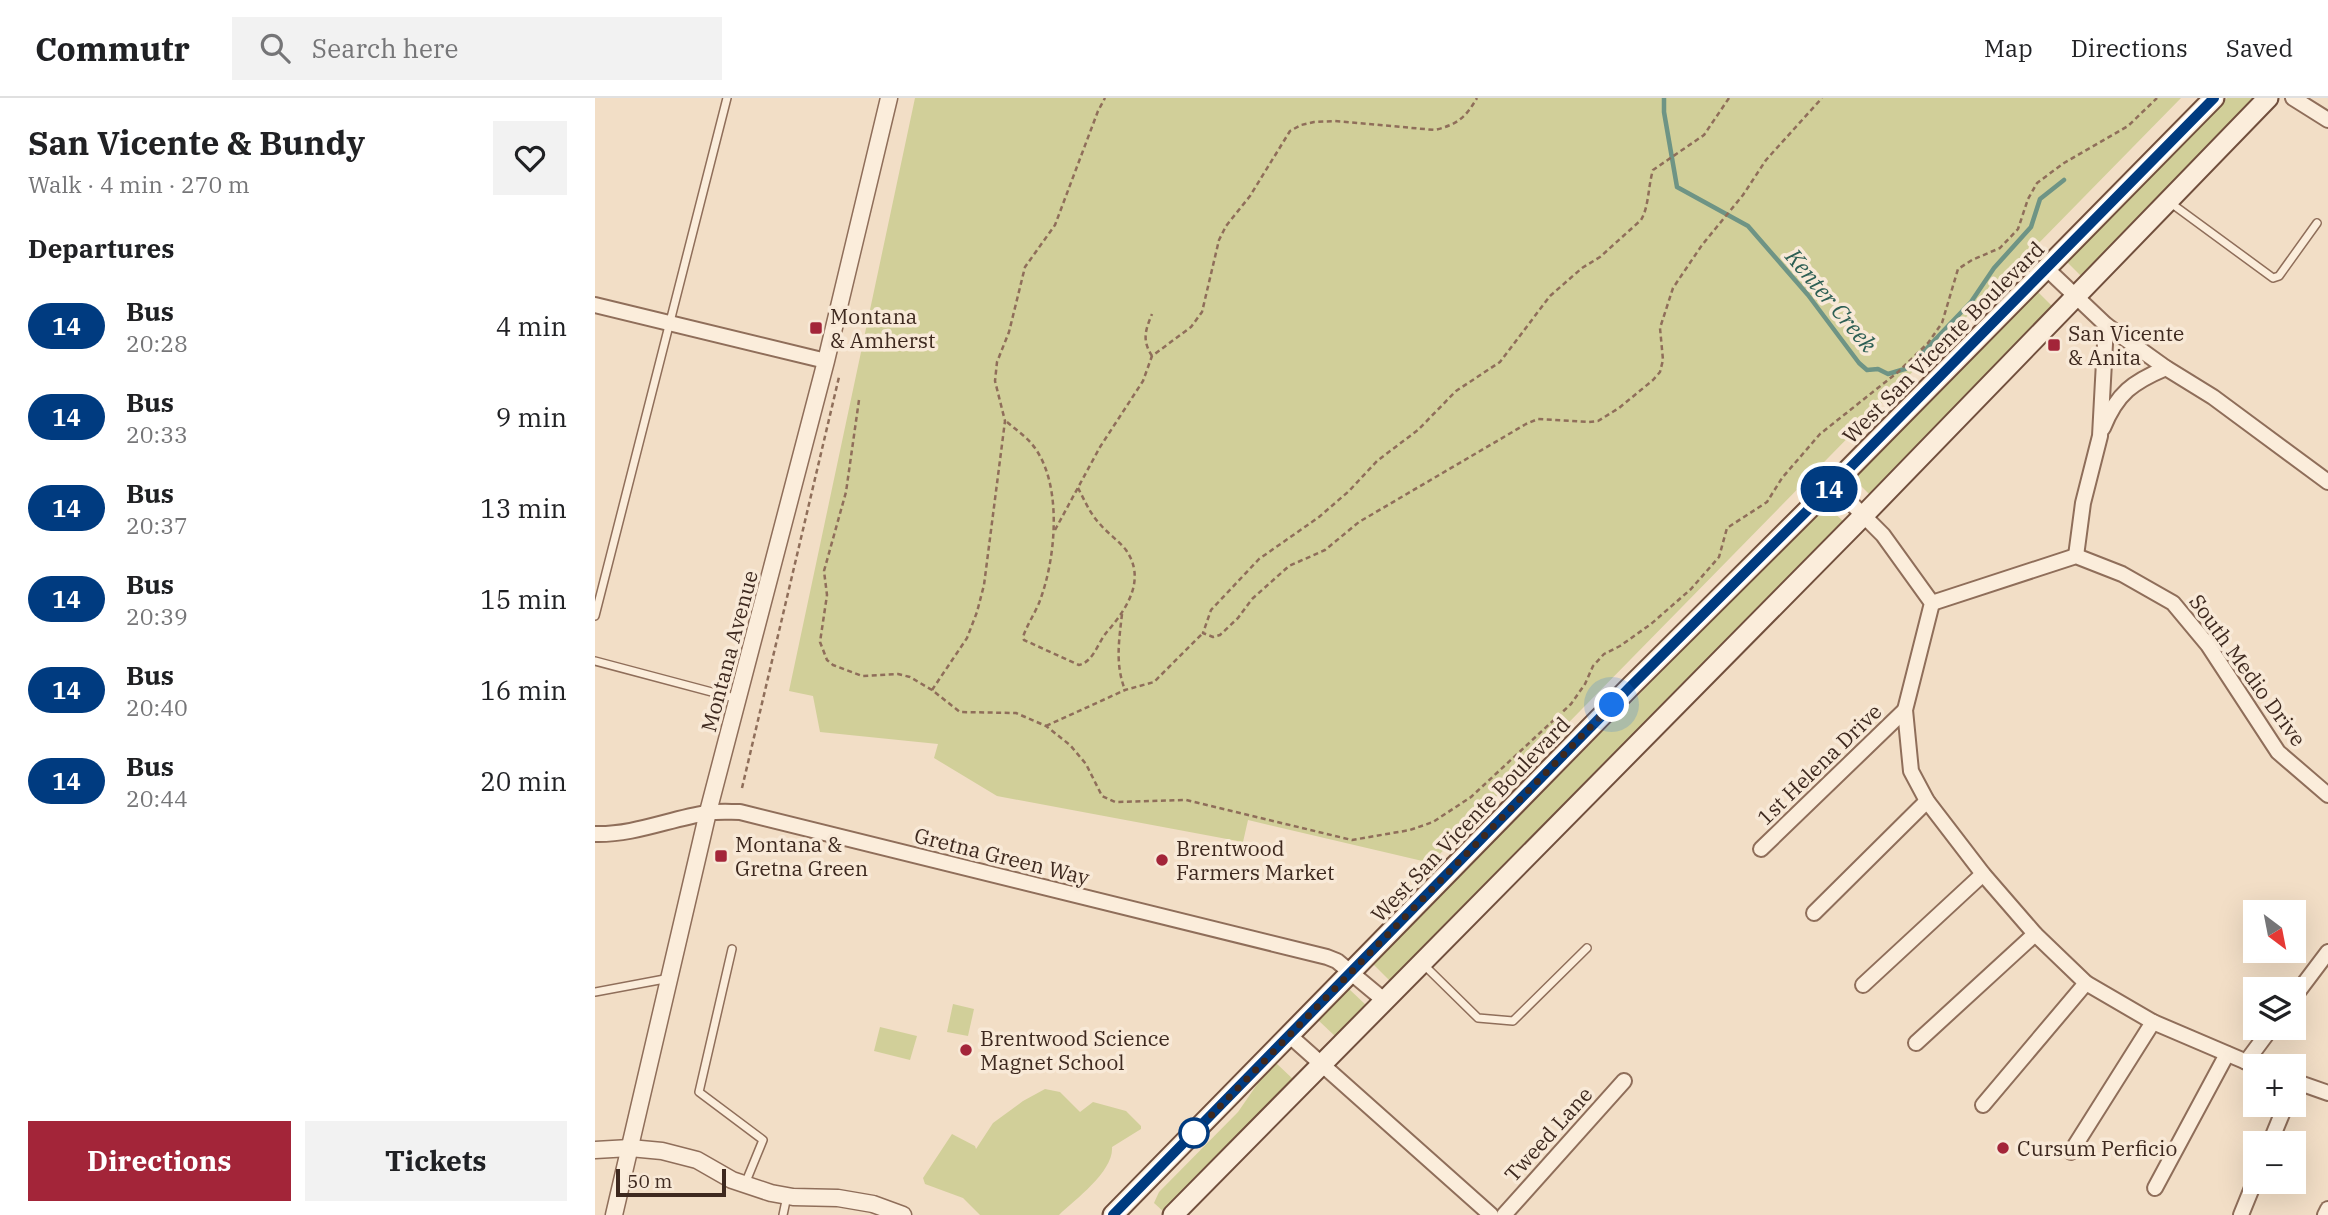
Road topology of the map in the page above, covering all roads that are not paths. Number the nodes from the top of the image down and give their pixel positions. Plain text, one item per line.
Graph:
1 (727, 98) edge
2 (889, 98) edge
3 (2214, 98) edge
4 (2268, 98) edge
5 (2293, 98) edge
6 (2328, 120) edge
7 (2168, 201) junction
8 (2316, 223) dead end
9 (2047, 270) junction
10 (2073, 296) junction
11 (595, 305) edge
12 (670, 323) junction
13 (2106, 325) junction
14 (826, 361) junction
15 (2166, 368) junction
16 (2100, 436) junction
17 (2328, 482) edge
18 (1833, 485) junction
19 (1863, 516) junction
20 (2076, 556) junction
21 (1932, 603) junction
22 (595, 616) edge
23 (595, 661) edge
24 (739, 699) junction
25 (1905, 710) junction
26 (2328, 795) edge
27 (1927, 801) junction
28 (708, 812) junction
29 (595, 834) edge
30 (1761, 849) dead end
31 (1983, 874) junction
32 (1814, 913) dead end
33 (2035, 934) junction
34 (1587, 948) dead end
35 (732, 949) dead end
36 (2328, 952) edge
37 (1421, 962) junction
38 (1351, 973) junction
39 (670, 978) junction
40 (2306, 981) edge
41 (2086, 983) junction
42 (1863, 985) dead end
43 (595, 992) edge
44 (1385, 1001) junction
45 (2153, 1022) junction
46 (1290, 1036) junction
47 (1916, 1044) dead end
48 (2227, 1054) junction
49 (2243, 1061) edge
50 (1321, 1065) junction
51 (1624, 1081) dead end
52 (2306, 1086) edge
53 (2328, 1093) edge
54 (1983, 1105) dead end
55 (630, 1148) junction
56 (595, 1150) edge
57 (2071, 1152) dead end
58 (744, 1185) junction
59 (2155, 1188) dead end
60 (2250, 1194) edge
61 (787, 1196) junction
62 (2328, 1209) edge
63 (1124, 1212) edge
64 (614, 1215) edge
65 (783, 1215) edge
66 (903, 1215) edge
67 (1173, 1215) edge
68 (1491, 1215) edge
69 (1504, 1215) edge
70 (2241, 1215) edge
71 (2325, 1215) edge

1 - 12 lane
2 - 14 street, Montana Avenue
3 - 9 main road, West San Vicente Boulevard
4 - 7 main road
5 - 6 street
7 - 8 lane
7 - 10 main road
9 - 10 street
9 - 18 main road, West San Vicente Boulevard
10 - 13 street
10 - 19 main road
11 - 12 street
12 - 14 street
12 - 22 lane
13 - 15 street
13 - 16 street
14 - 24 street, Montana Avenue
15 - 16 street
15 - 17 street
16 - 20 street
18 - 19 street
18 - 38 main road, West San Vicente Boulevard
19 - 21 street
19 - 37 main road
20 - 21 street
20 - 26 street, South Medio Drive
21 - 25 street
23 - 24 lane
24 - 28 street, Montana Avenue
25 - 27 street
25 - 30 street, 1st Helena Drive
27 - 31 street
27 - 32 street
28 - 29 street, Gretna Green Way
28 - 38 street, Gretna Green Way
28 - 39 street, Montana Avenue
31 - 33 street
31 - 42 street
33 - 41 street
33 - 47 street
34 - 37 lane
35 - 58 lane
36 - 40 street
37 - 44 main road
38 - 44 street, Gretna Green Way
38 - 46 main road, West San Vicente Boulevard
39 - 43 lane
39 - 55 street, Montana Avenue
41 - 45 street
41 - 54 street
44 - 50 main road
45 - 48 street
45 - 57 street
46 - 50 street
46 - 63 main road, West San Vicente Boulevard
48 - 49 street
48 - 59 street
50 - 67 main road
50 - 68 street
51 - 69 street, Tweed Lane
52 - 53 street
55 - 56 street
55 - 58 street
55 - 64 street, Montana Avenue
58 - 61 street
60 - 70 street
61 - 65 lane
61 - 66 street
62 - 71 street

